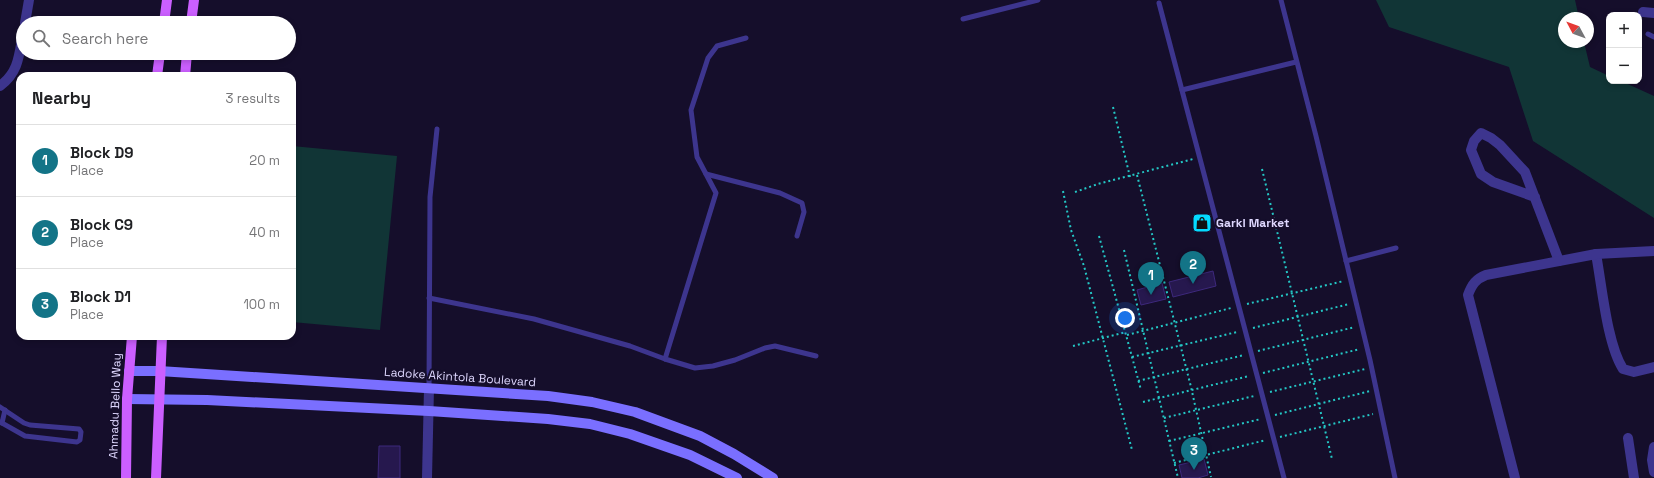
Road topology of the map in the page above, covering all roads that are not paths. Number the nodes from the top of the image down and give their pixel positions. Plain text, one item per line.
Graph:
1 (29, 0) edge
2 (167, 0) edge
3 (194, 0) edge
4 (1038, 0) edge
5 (1281, 0) edge
6 (1159, 3) dead end
7 (1643, 12) dead end
8 (1654, 13) edge
9 (26, 16) edge
10 (165, 16) edge
11 (192, 16) edge
12 (963, 19) dead end
13 (1648, 34) dead end
14 (1654, 37) edge
15 (746, 38) dead end
16 (18, 60) edge
17 (159, 60) edge
18 (186, 60) edge
19 (1296, 62) junction
20 (158, 72) edge
21 (185, 72) edge
22 (0, 86) edge
23 (1182, 90) junction
24 (437, 129) dead end
25 (706, 174) junction
26 (1535, 197) junction
27 (797, 236) dead end
28 (1396, 248) dead end
29 (1654, 251) edge
30 (1596, 254) junction
31 (1346, 261) junction
32 (1559, 261) junction
33 (429, 298) junction
34 (132, 340) edge
35 (162, 340) edge
36 (816, 356) dead end
37 (665, 359) junction
38 (1654, 367) edge
39 (129, 371) junction
40 (159, 371) junction
41 (429, 388) junction
42 (127, 399) junction
43 (158, 399) junction
44 (2, 408) edge
45 (429, 411) junction
46 (1, 423) edge
47 (1628, 438) dead end
48 (1654, 447) edge
49 (1654, 472) edge
50 (126, 478) edge
51 (156, 478) edge
52 (427, 478) edge
53 (737, 478) edge
54 (773, 478) edge
55 (1284, 478) edge
56 (1395, 478) edge
57 (1515, 478) edge
58 (1634, 478) edge

1 - 9 street
2 - 10 main road
3 - 11 main road
4 - 12 lane
5 - 19 lane
6 - 23 lane
7 - 8 street
13 - 14 lane
15 - 25 lane
16 - 22 street
17 - 20 main road
18 - 21 main road
19 - 23 lane
19 - 31 lane
23 - 55 lane
24 - 33 lane
25 - 27 lane
25 - 37 lane
26 - 26 street
26 - 32 street
28 - 31 lane
29 - 30 street
30 - 32 street
30 - 38 street
31 - 56 lane
32 - 57 street
33 - 37 lane
33 - 41 lane
34 - 39 main road, Ahmadu Bello Way
35 - 40 main road
36 - 37 lane
39 - 40 street, Ladoke Akintola Boulevard
39 - 42 main road, Ahmadu Bello Way
40 - 41 street, Ladoke Akintola Boulevard
40 - 43 main road
41 - 45 street
41 - 54 street, Ladoke Akintola Boulevard
42 - 43 street
42 - 50 main road, Ahmadu Bello Way
43 - 45 street
43 - 51 main road
44 - 46 lane
44 - 46 lane
45 - 52 street
45 - 53 street
47 - 58 street
48 - 49 street

